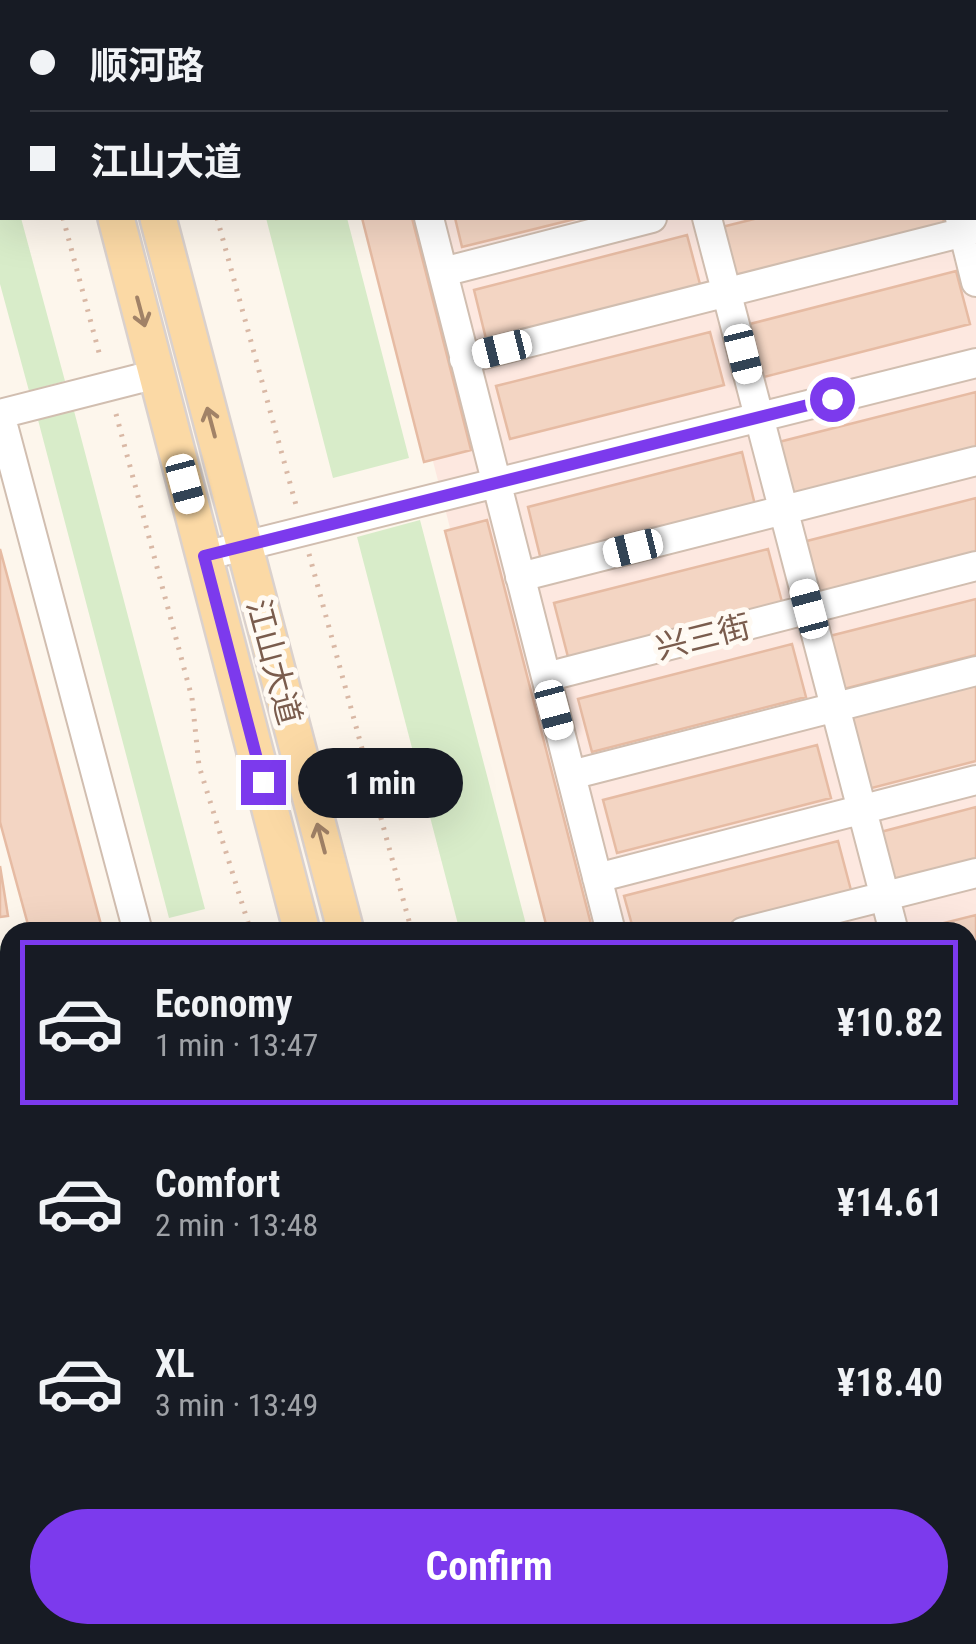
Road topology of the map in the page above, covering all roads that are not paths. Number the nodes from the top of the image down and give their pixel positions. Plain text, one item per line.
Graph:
1 (117, 220) edge
2 (159, 220) edge
3 (429, 220) edge
4 (644, 220) edge
5 (708, 220) edge
6 (966, 226) edge
7 (442, 272) junction
8 (976, 282) edge
9 (726, 292) junction
10 (464, 358) junction
11 (976, 363) edge
12 (157, 374) junction
13 (0, 414) edge
14 (759, 417) junction
15 (976, 461) edge
16 (496, 483) junction
17 (783, 510) junction
18 (244, 546) junction
19 (204, 556) junction
20 (976, 566) edge
21 (520, 577) junction
22 (809, 609) junction
23 (976, 671) edge
24 (546, 677) junction
25 (835, 707) junction
26 (571, 775) junction
27 (976, 780) edge
28 (862, 809) junction
29 (976, 874) edge
30 (597, 878) junction
31 (884, 897) junction
32 (135, 922) edge
33 (299, 922) edge
34 (343, 922) edge
35 (608, 922) edge
36 (783, 922) edge
37 (891, 922) edge

1 -> 12 main road, 江山大道
18 -> 2 main road, 江山大道
3 - 7 street
4 - 7 street
5 - 9 street
6 - 8 street
6 - 9 street
7 - 10 street
9 - 10 street
9 - 14 street
10 - 16 street
11 - 14 street
12 - 13 street
12 - 19 main road, 江山大道
13 - 32 street
14 - 16 street
14 - 17 street
15 - 17 street
16 - 18 street
16 - 21 street
17 - 21 street
17 - 22 street
18 - 19 street
34 -> 18 main road, 江山大道
19 - 33 main road, 江山大道
20 - 22 street, 兴三街
21 - 24 street
22 - 24 street, 兴三街
22 - 25 street
23 - 25 street
24 - 26 street
25 - 26 street
25 - 28 street
26 - 30 street
27 - 28 street
28 - 30 street
28 - 31 street
29 - 31 street
30 - 35 street
31 - 36 street
31 - 37 street

